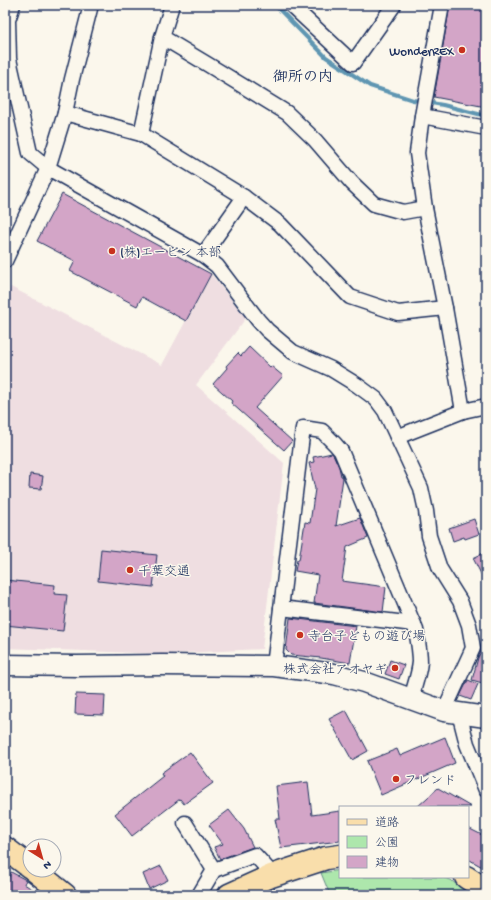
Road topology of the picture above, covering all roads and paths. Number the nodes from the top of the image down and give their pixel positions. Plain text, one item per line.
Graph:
1 (13, 5) edge
2 (91, 5) edge
3 (172, 5) edge
4 (291, 5) edge
5 (394, 5) edge
6 (442, 5) edge
7 (162, 37) junction
8 (65, 113) junction
9 (423, 114) junction
10 (486, 128) edge
11 (141, 134) junction
12 (48, 168) junction
13 (244, 197) junction
14 (425, 208) junction
15 (203, 255) junction
16 (5, 262) edge
17 (444, 308) junction
18 (486, 406) edge
19 (463, 411) junction
20 (397, 437) junction
21 (281, 608) junction
22 (414, 624) junction
23 (5, 665) edge
24 (274, 666) junction
25 (411, 699) junction
26 (452, 712) junction
27 (486, 717) edge
28 (486, 790) edge
29 (185, 823) dead end
30 (5, 848) edge
31 (339, 856) edge
32 (22, 861) edge
33 (214, 870) junction
34 (274, 876) junction
35 (44, 878) edge
36 (65, 895) edge
37 (199, 895) edge
38 (230, 895) edge

1 - 12 street
2 - 8 street
3 - 7 street
4 - 5 street
6 - 9 street
7 - 11 street
7 - 14 street
8 - 11 street
8 - 12 street
9 - 10 street
9 - 14 street
11 - 13 street
12 - 15 street
12 - 16 street
13 - 15 street
13 - 17 street
14 - 17 street
15 - 20 street
17 - 19 street
18 - 19 street
19 - 20 street
20 - 26 street
21 - 22 street
21 - 22 street
21 - 24 street
22 - 25 street
23 - 24 street
24 - 25 street
25 - 26 street
26 - 27 street
26 - 28 street
29 - 33 street
30 - 32 main road
31 - 34 main road
33 - 34 street
33 - 37 street
34 - 38 main road
35 - 36 main road

